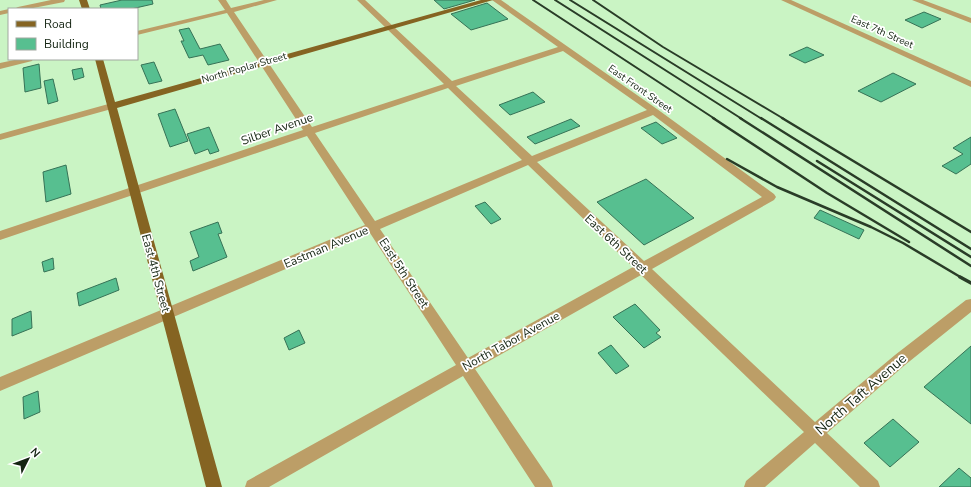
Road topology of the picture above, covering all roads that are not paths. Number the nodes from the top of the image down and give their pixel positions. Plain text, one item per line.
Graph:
1 (61, 0) edge
2 (222, 0) edge
3 (273, 0) edge
4 (361, 0) edge
5 (489, 0) edge
6 (496, 0) edge
7 (785, 0) edge
8 (916, 0) edge
9 (23, 8) edge
10 (229, 11) junction
11 (971, 21) edge
12 (390, 27) junction
13 (138, 33) edge
14 (563, 48) junction
15 (25, 60) edge
16 (99, 60) edge
17 (263, 62) junction
18 (0, 66) edge
19 (971, 84) edge
20 (449, 85) junction
21 (112, 106) junction
22 (654, 112) junction
23 (309, 132) junction
24 (0, 137) edge
25 (529, 161) junction
26 (134, 191) junction
27 (770, 197) joint
28 (373, 227) junction
29 (0, 236) edge
30 (642, 268) junction
31 (971, 304) edge
32 (167, 314) junction
33 (466, 366) junction
34 (0, 384) edge
35 (817, 433) junction
36 (214, 487) edge
37 (253, 487) edge
38 (545, 487) edge
39 (752, 487) edge
40 (872, 487) edge

1 - 9 street
2 - 10 street, East 5th Street
3 - 10 street
4 - 12 street, East 6th Street
5 - 12 main road, North Poplar Street
6 - 14 street, East Front Street
7 - 19 street, East 7th Street
8 - 11 street
10 - 13 street
10 - 17 street, East 5th Street
12 - 17 main road, North Poplar Street
12 - 20 street, East 6th Street
14 - 20 street, Silber Avenue
14 - 22 street, East Front Street
15 - 18 street
16 - 21 main road, East 4th Street
17 - 21 main road, North Poplar Street
17 - 23 street, East 5th Street
20 - 23 street, Silber Avenue
20 - 25 street, East 6th Street
21 - 24 street, North Poplar Street
21 - 26 main road, East 4th Street
22 - 25 street, Eastman Avenue
22 - 27 street, East Front Street
23 - 26 street, Silber Avenue
23 - 28 street, East 5th Street
25 - 28 street, Eastman Avenue
25 - 30 street, East 6th Street
26 - 29 street, Silber Avenue
26 - 32 main road, East 4th Street
27 - 30 street, North Tabor Avenue
28 - 32 street, Eastman Avenue
28 - 33 street, East 5th Street
30 - 33 street, North Tabor Avenue
30 - 35 street, East 6th Street
31 - 35 street, North Taft Avenue
32 - 34 street, Eastman Avenue
32 - 36 main road, East 4th Street
33 - 37 street, North Tabor Avenue
33 - 38 street, East 5th Street
35 - 39 street, North Taft Avenue
35 - 40 street, East 6th Street

